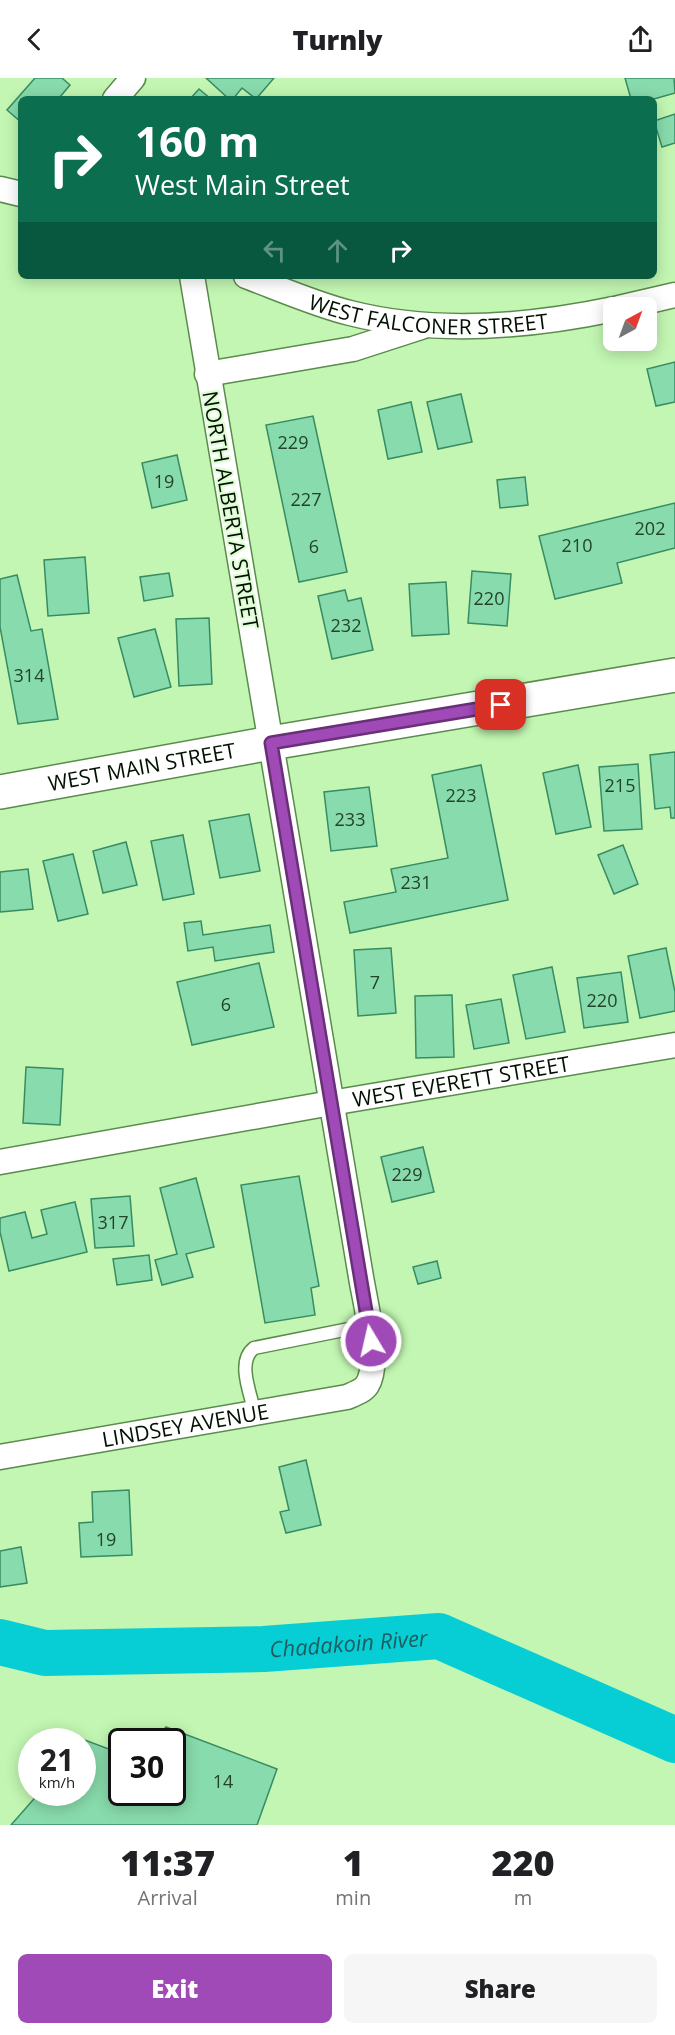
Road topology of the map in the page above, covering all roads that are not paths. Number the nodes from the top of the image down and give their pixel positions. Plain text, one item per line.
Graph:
1 (133, 78) edge
2 (118, 96) edge
3 (0, 189) edge
4 (18, 193) edge
5 (192, 279) edge
6 (254, 279) edge
7 (675, 296) edge
8 (657, 300) edge
9 (603, 311) edge
10 (424, 326) junction
11 (207, 374) junction
12 (675, 675) edge
13 (271, 743) junction
14 (0, 792) edge
15 (675, 1045) edge
16 (331, 1103) junction
17 (0, 1162) edge
18 (369, 1325) junction
19 (366, 1386) joint
20 (255, 1413) junction
21 (0, 1457) edge

1 - 2 street
3 - 4 street
5 - 11 street, NORTH ALBERTA STREET
6 - 10 street, WEST FALCONER STREET
7 - 8 street
9 - 10 street, WEST FALCONER STREET
10 - 11 street
11 - 13 street, NORTH ALBERTA STREET
12 - 13 main road, WEST MAIN STREET
13 - 14 main road, WEST MAIN STREET
13 - 16 street, NORTH ALBERTA STREET
15 - 16 street, WEST EVERETT STREET
16 - 17 street, WEST EVERETT STREET
16 - 18 street, NORTH ALBERTA STREET
18 - 19 street, NORTH ALBERTA STREET
18 - 20 lane
19 - 20 street, LINDSEY AVENUE
20 - 21 street, LINDSEY AVENUE

